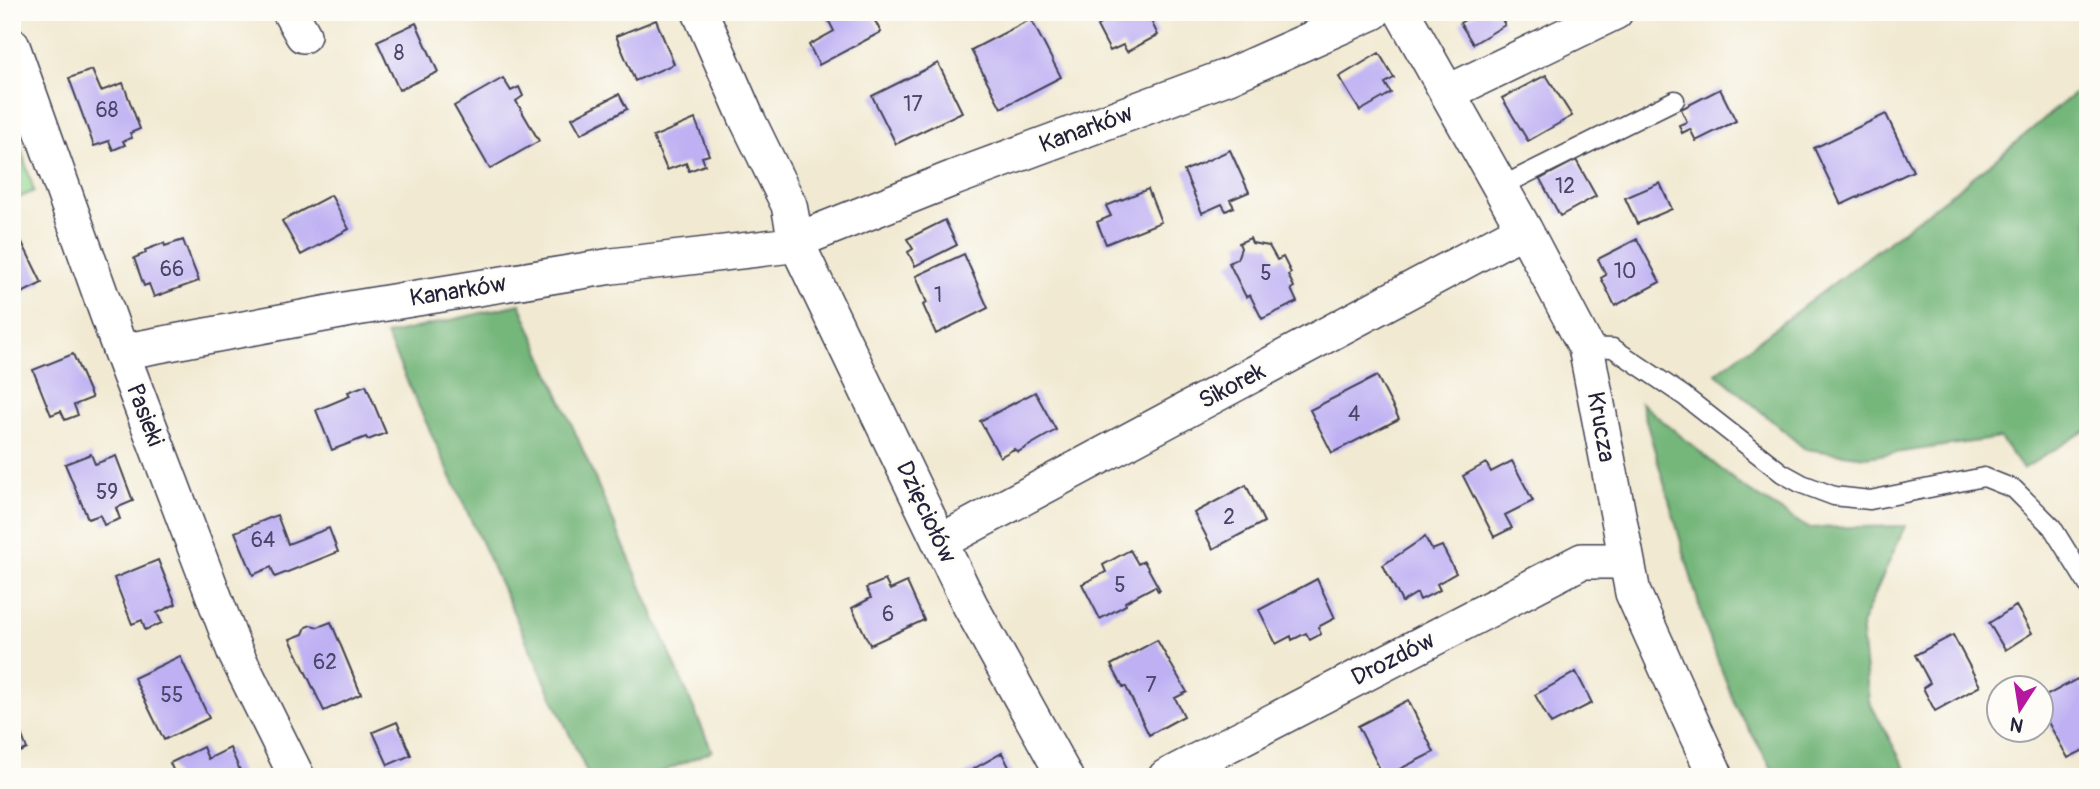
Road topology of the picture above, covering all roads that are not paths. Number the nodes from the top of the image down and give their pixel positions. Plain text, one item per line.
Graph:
1 (700, 12) edge
2 (1373, 12) edge
3 (1402, 12) edge
4 (1615, 12) edge
5 (12, 46) edge
6 (1447, 93) junction
7 (1675, 100) dead end
8 (1500, 187) junction
9 (1524, 229) junction
10 (796, 242) junction
11 (1586, 347) junction
12 (121, 352) junction
13 (940, 542) junction
14 (1625, 561) junction
15 (2088, 585) edge
16 (297, 777) edge
17 (1065, 777) edge
18 (1166, 777) edge
19 (1716, 777) edge

1 - 10 street
2 - 10 street, Kanarków
3 - 6 street, Krucza
4 - 6 street
5 - 12 street, Pasieki
6 - 8 street, Krucza
7 - 8 lane
8 - 9 street, Krucza
9 - 11 street, Krucza
9 - 13 street, Sikorek
10 - 12 street, Kanarków
10 - 13 street, Dzięciołów
11 - 14 street, Krucza
11 - 15 lane
12 - 16 street, Pasieki
13 - 17 street, Dzięciołów
14 - 18 street, Drozdów
14 - 19 street, Krucza

